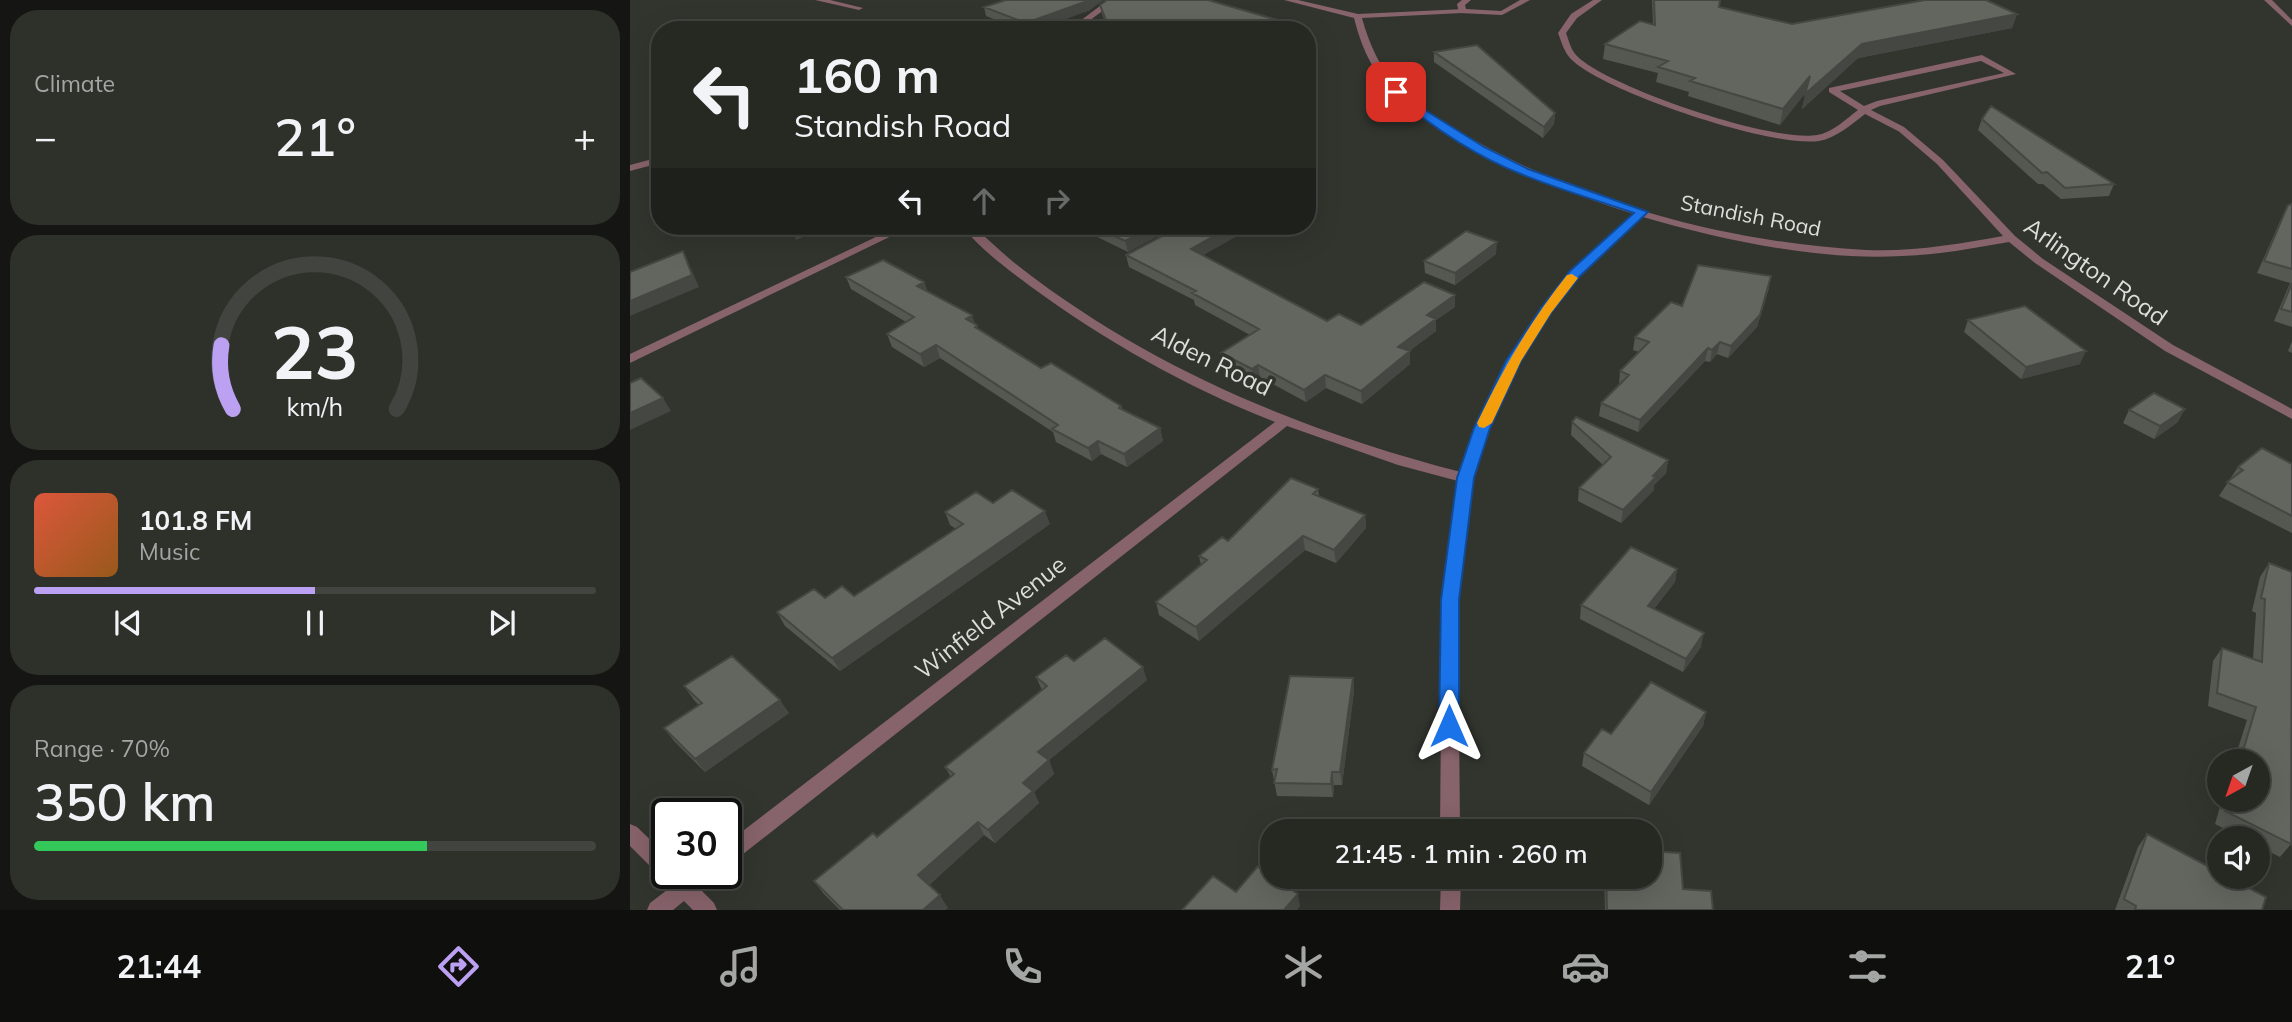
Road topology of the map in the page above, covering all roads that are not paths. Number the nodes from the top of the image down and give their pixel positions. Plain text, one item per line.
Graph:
1 (819, 0) edge
2 (1113, 0) edge
3 (1288, 0) edge
4 (1466, 0) edge
5 (1526, 0) edge
6 (1598, 0) edge
7 (2268, 0) edge
8 (859, 8) dead end
9 (1462, 11) junction
10 (1358, 16) junction
11 (1084, 21) edge
12 (2292, 24) edge
13 (1864, 110) junction
14 (651, 162) edge
15 (630, 168) edge
16 (1642, 212) junction
17 (888, 235) edge
18 (977, 235) edge
19 (2011, 238) junction
20 (630, 359) edge
21 (2292, 415) edge
22 (1286, 420) junction
23 (1466, 478) junction
24 (1450, 819) edge
25 (630, 833) edge
26 (742, 844) edge
27 (651, 854) edge
28 (672, 889) edge
29 (686, 889) edge
30 (1451, 889) edge
31 (657, 910) edge
32 (707, 910) edge
33 (1450, 910) edge

1 - 8 street
2 - 11 street
3 - 10 street
4 - 9 street
5 - 9 street
6 - 13 street
7 - 12 street
9 - 10 street
10 - 16 street, Standish Road
13 - 13 street, Arlington Road
13 - 19 street, Arlington Road
14 - 15 street
16 - 19 street, Standish Road
16 - 23 street
17 - 20 street
18 - 22 street, Alden Road
19 - 21 street, Arlington Road
22 - 23 street, Alden Road
22 - 26 street, Winfield Avenue
23 - 24 street
25 - 27 street
28 - 31 street
29 - 32 street
30 - 33 street

